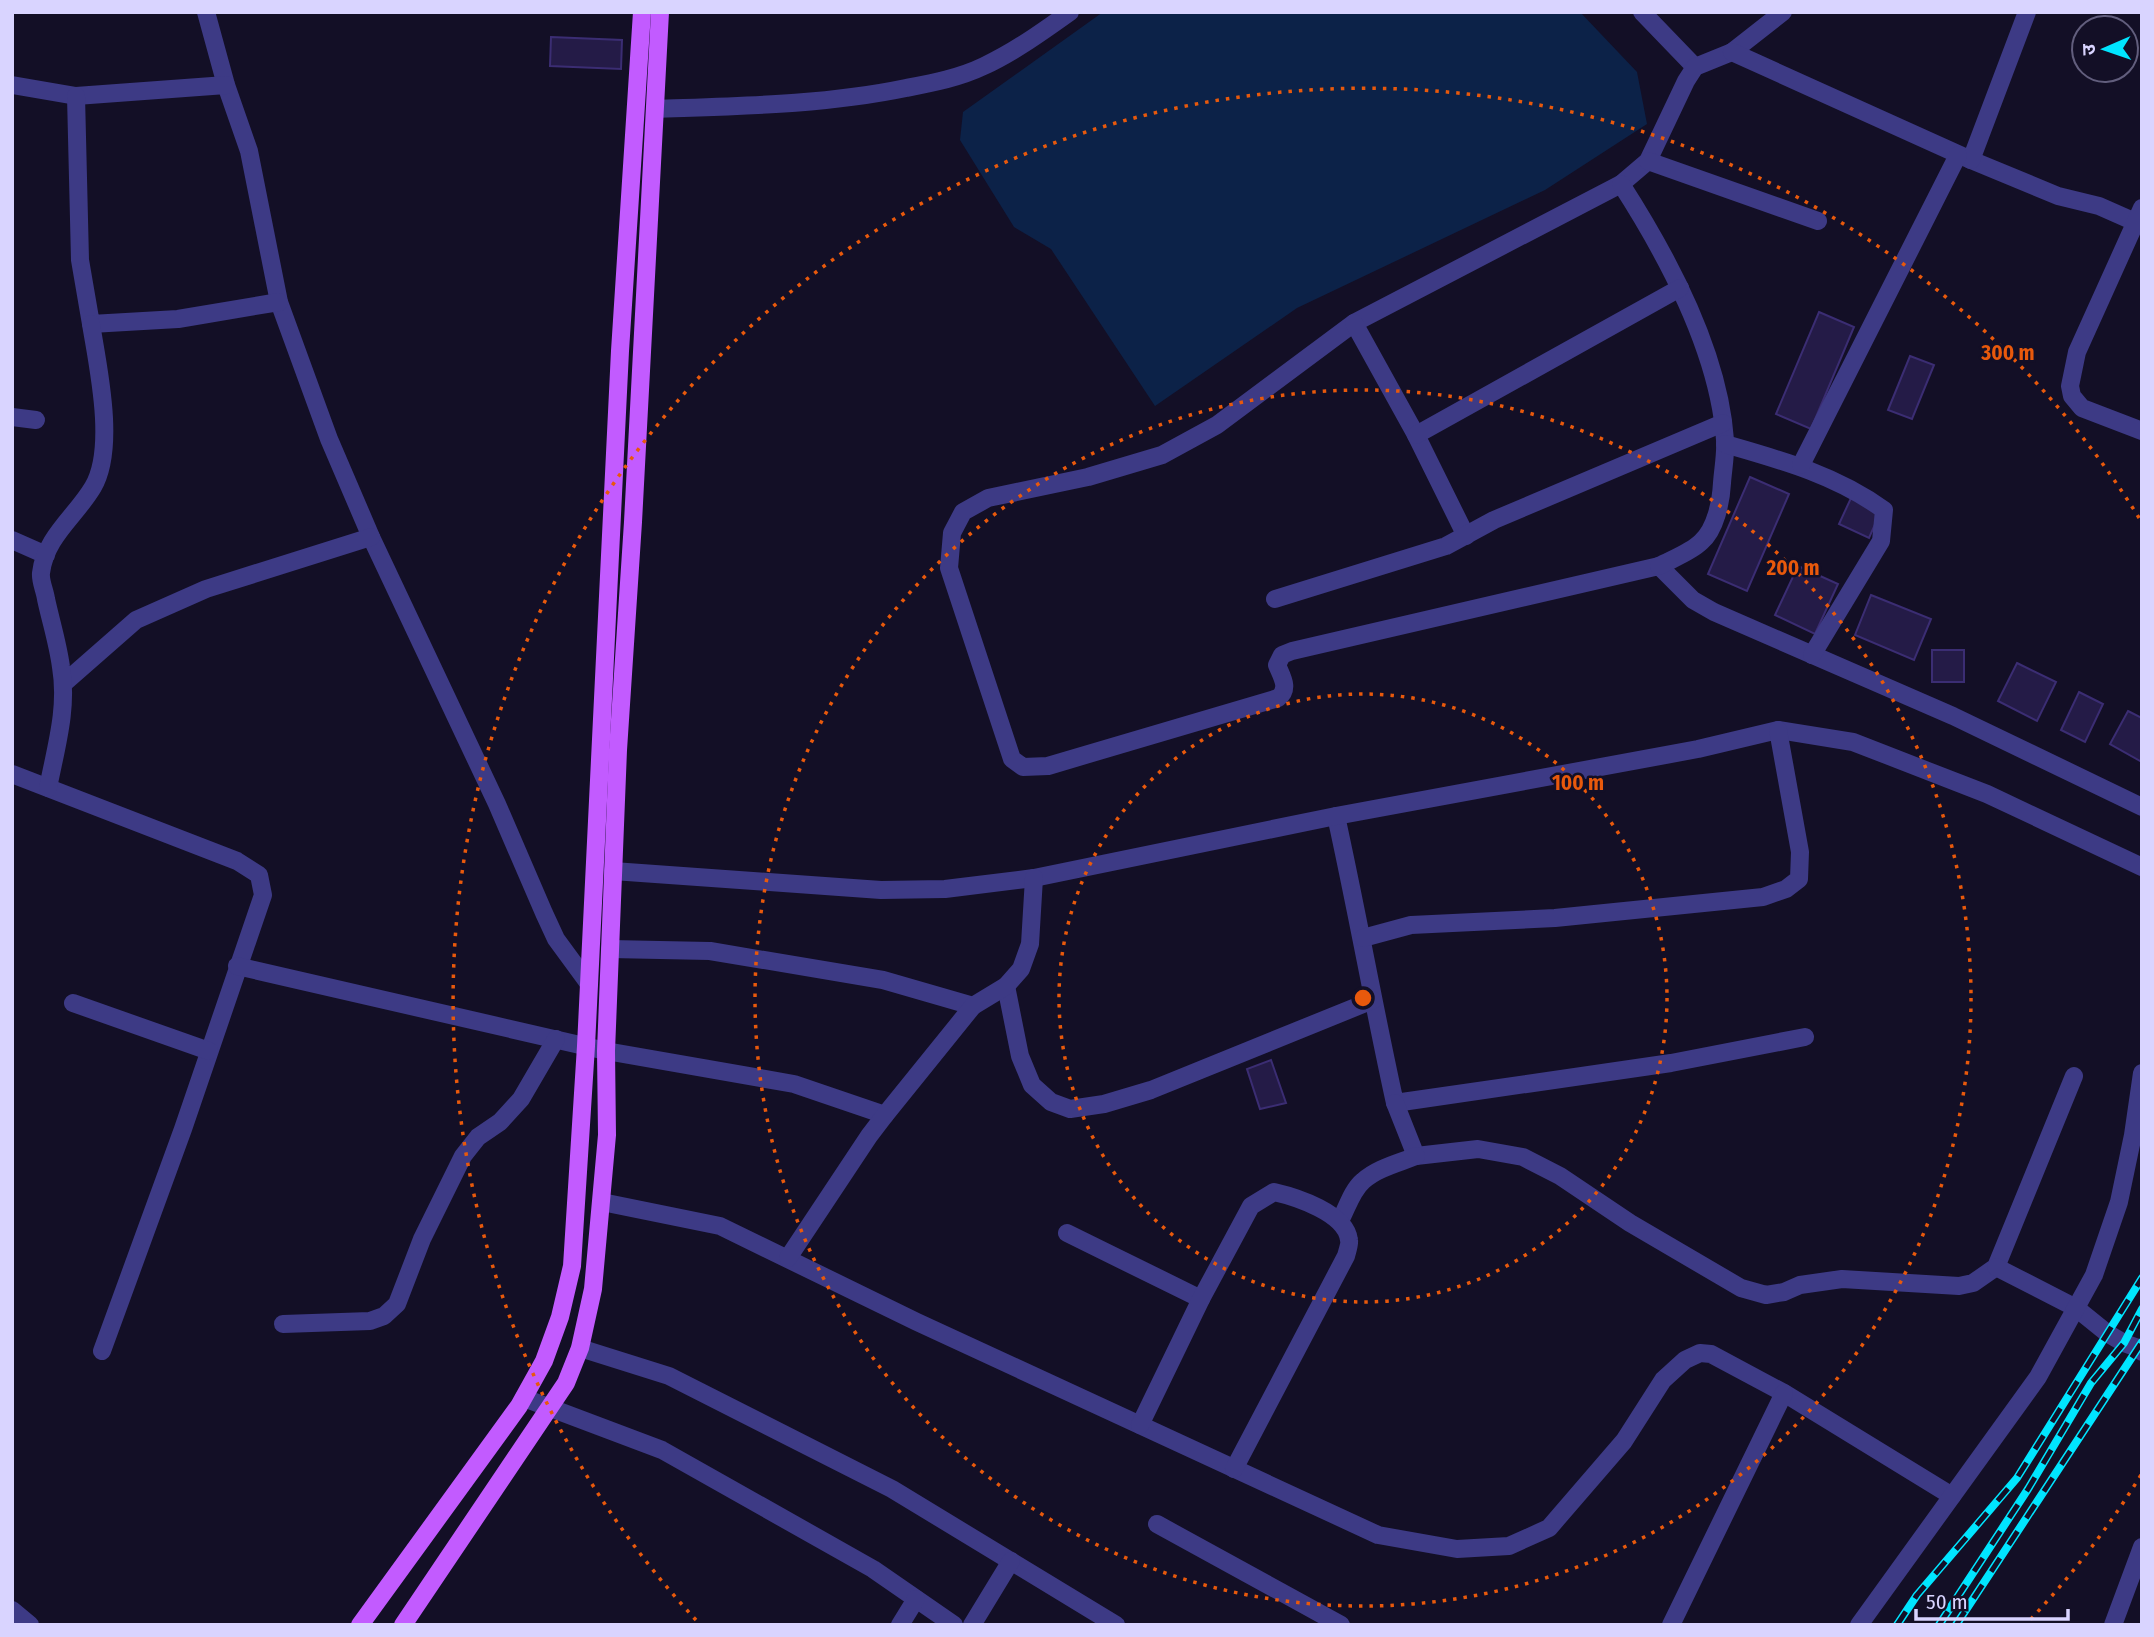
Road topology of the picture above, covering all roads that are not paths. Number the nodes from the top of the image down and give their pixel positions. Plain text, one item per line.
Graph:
1 (206, 12) edge
2 (642, 12) edge
3 (660, 12) edge
4 (1070, 12) edge
5 (1642, 12) edge
6 (1783, 12) edge
7 (2028, 12) edge
8 (1732, 52) junction
9 (1695, 67) junction
10 (12, 85) edge
11 (226, 85) junction
12 (76, 96) junction
13 (655, 109) junction
14 (1964, 158) junction
15 (1648, 161) junction
16 (1621, 184) junction
17 (2140, 219) edge
18 (1818, 222) dead end
19 (1680, 288) junction
20 (279, 302) junction
21 (1354, 323) junction
22 (91, 324) junction
23 (12, 417) edge
24 (36, 420) dead end
25 (1723, 422) junction
26 (2142, 431) edge
27 (1416, 435) junction
28 (1725, 444) junction
29 (1801, 465) junction
30 (1466, 536) junction
31 (371, 537) junction
32 (12, 540) edge
33 (46, 555) junction
34 (1659, 566) junction
35 (1275, 599) dead end
36 (1812, 655) junction
37 (63, 684) junction
38 (1778, 730) junction
39 (12, 774) edge
40 (48, 788) junction
41 (2142, 807) edge
42 (1336, 816) junction
43 (2142, 867) edge
44 (613, 871) junction
45 (1034, 878) junction
46 (1363, 937) junction
47 (610, 949) junction
48 (237, 967) junction
49 (589, 984) junction
50 (1006, 986) junction
51 (1373, 1000) junction
52 (72, 1003) dead end
53 (973, 1006) junction
54 (1805, 1037) dead end
55 (555, 1039) junction
56 (586, 1046) junction
57 (209, 1051) junction
58 (606, 1051) junction
59 (2142, 1073) edge
60 (2074, 1076) dead end
61 (1395, 1103) junction
62 (885, 1115) junction
63 (1416, 1156) junction
64 (602, 1202) junction
65 (1340, 1221) junction
66 (1067, 1233) dead end
67 (788, 1258) junction
68 (1996, 1267) junction
69 (1201, 1299) junction
70 (2076, 1308) junction
71 (284, 1324) dead end
72 (580, 1348) junction
73 (102, 1351) dead end
74 (2142, 1352) edge
75 (1784, 1394) junction
76 (524, 1398) junction
77 (549, 1407) junction
78 (1140, 1425) junction
79 (1234, 1469) junction
80 (1952, 1496) junction
81 (1157, 1524) dead end
82 (2142, 1547) edge
83 (1011, 1561) junction
84 (916, 1599) junction
85 (12, 1610) edge
86 (30, 1625) edge
87 (360, 1625) edge
88 (403, 1625) edge
89 (900, 1625) edge
90 (954, 1625) edge
91 (972, 1625) edge
92 (1116, 1625) edge
93 (1341, 1625) edge
94 (1671, 1625) edge
95 (1859, 1625) edge
96 (2113, 1625) edge

1 - 11 street
2 - 49 main road
3 - 13 main road
4 - 13 street
5 - 9 street
6 - 8 street
7 - 14 street
8 - 9 street
8 - 14 street
9 - 15 street
10 - 12 street
11 - 12 street
11 - 20 street
12 - 22 street
13 - 44 main road
14 - 17 street
14 - 29 street
15 - 16 street
15 - 18 street
16 - 19 street
16 - 21 street
17 - 26 street
19 - 25 street
19 - 27 street
20 - 22 street
20 - 31 street
21 - 27 street
21 - 34 street
22 - 33 street
23 - 24 street
25 - 28 street
25 - 30 street
27 - 30 street
28 - 29 street
28 - 34 street
29 - 36 street
30 - 35 street
31 - 37 street
31 - 49 street
32 - 33 street
33 - 37 street
34 - 36 street
36 - 41 street
37 - 40 street
38 - 42 street
38 - 43 street
38 - 46 street
39 - 40 street
40 - 48 street
42 - 45 street
42 - 46 street
44 - 45 street
44 - 47 main road
45 - 50 street
46 - 51 street
47 - 53 street
47 - 58 main road
48 - 55 street
48 - 57 street
49 - 56 main road
50 - 51 street
50 - 53 street
51 - 61 street
52 - 57 street
53 - 62 street
54 - 61 street
55 - 56 street
55 - 71 street
56 - 58 street
56 - 76 main road
57 - 73 street
58 - 62 street
58 - 64 main road
59 - 70 street
60 - 68 street
61 - 63 street
62 - 67 street
63 - 65 street
63 - 68 street
64 - 67 street
64 - 72 main road
65 - 69 street
65 - 79 street
66 - 69 street
67 - 78 street
68 - 70 street
69 - 78 street
70 - 74 street
70 - 80 street
72 - 77 main road
72 - 83 street
75 - 79 street
75 - 80 street
75 - 94 street
76 - 77 street
76 - 87 main road
77 - 84 street
77 - 88 main road
78 - 79 street
80 - 95 street
81 - 93 street
82 - 96 street
83 - 91 street
83 - 92 street
84 - 89 street
84 - 90 street
85 - 86 street

